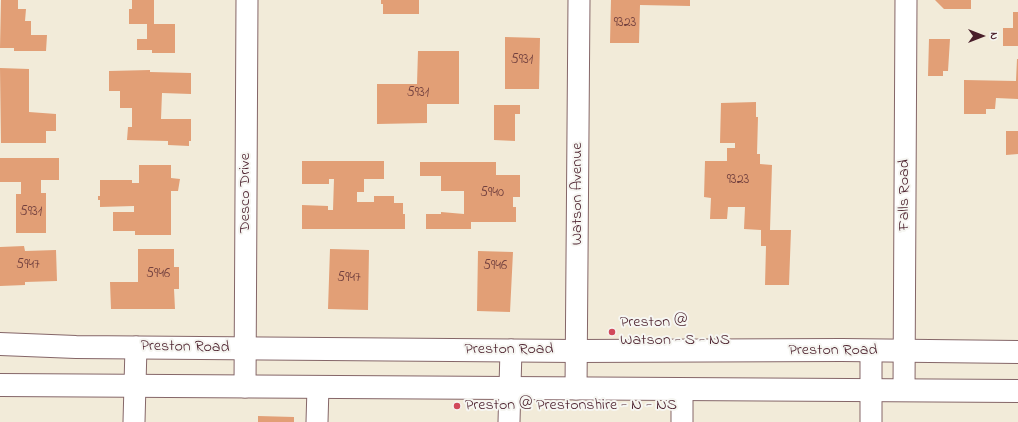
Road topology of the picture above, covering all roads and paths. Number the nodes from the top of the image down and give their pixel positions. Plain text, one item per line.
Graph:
1 (247, 0) edge
2 (579, 0) edge
3 (906, 0) edge
4 (0, 344) edge
5 (136, 347) junction
6 (245, 348) junction
7 (511, 350) junction
8 (576, 351) junction
9 (871, 351) junction
10 (904, 351) junction
11 (1018, 352) edge
12 (0, 385) edge
13 (135, 386) junction
14 (245, 387) junction
15 (318, 387) junction
16 (510, 388) junction
17 (576, 389) junction
18 (682, 389) junction
19 (871, 390) junction
20 (904, 390) junction
21 (1018, 391) edge
22 (134, 422) edge
23 (318, 422) edge
24 (510, 422) edge
25 (682, 422) edge
26 (871, 422) edge

1 - 6 street, Desco Drive
2 - 8 street, Watson Avenue
3 - 10 street, Falls Road
4 - 5 main road, Preston Road
5 - 6 main road, Preston Road
5 - 13 street
6 - 7 main road, Preston Road
6 - 14 street, Desco Drive
7 - 8 main road, Preston Road
7 - 16 street
8 - 9 main road, Preston Road
8 - 17 street, Watson Avenue
9 - 10 main road, Preston Road
9 - 19 street
10 - 11 main road, Preston Road
10 - 20 street, Falls Road
12 - 13 main road
13 - 14 main road
13 - 22 street
14 - 15 main road
15 - 16 main road
15 - 23 street
16 - 17 main road
16 - 24 street
17 - 18 main road
18 - 19 main road
18 - 25 street
19 - 20 main road
19 - 26 street
20 - 21 main road

